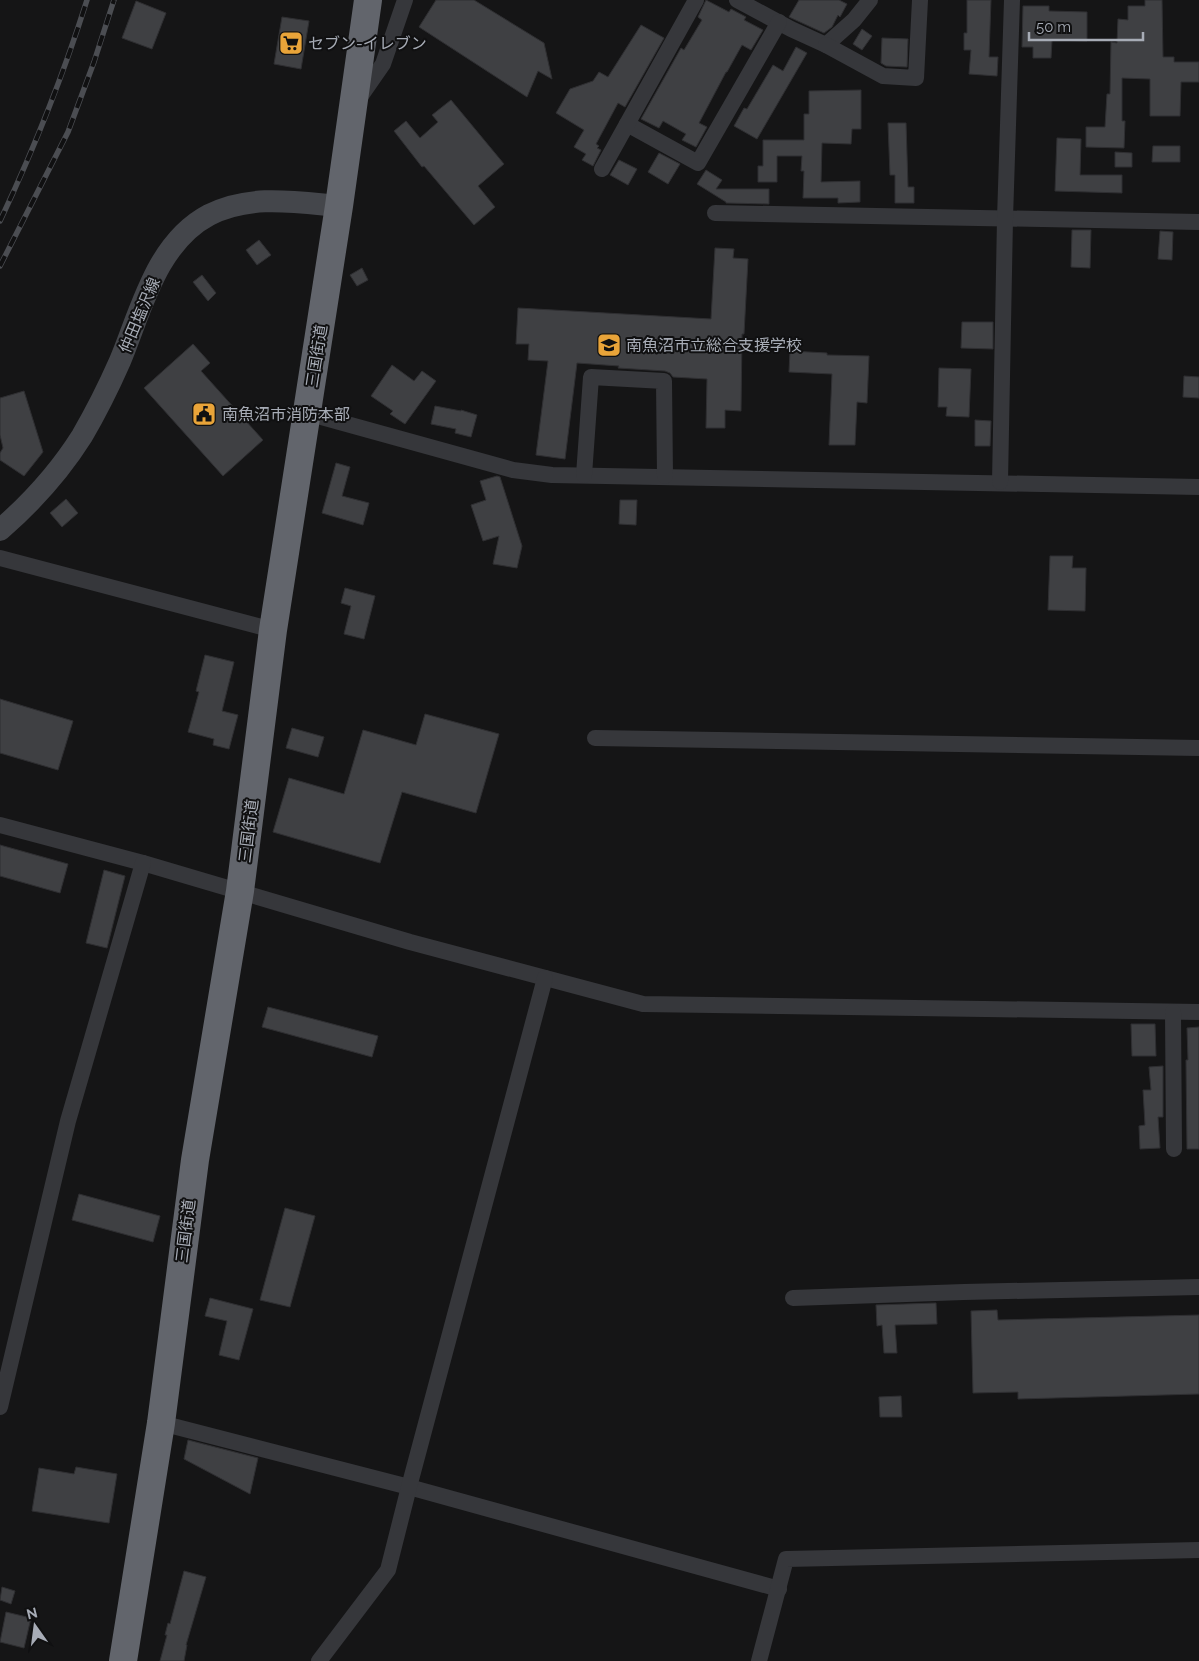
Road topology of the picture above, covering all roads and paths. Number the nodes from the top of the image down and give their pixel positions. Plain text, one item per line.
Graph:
1 (368, 0) edge
2 (405, 0) edge
3 (696, 0) edge
4 (737, 0) edge
5 (870, 0) edge
6 (920, 0) edge
7 (1012, 0) edge
8 (779, 22) junction
9 (826, 45) junction
10 (353, 108) junction
11 (627, 124) junction
12 (602, 169) dead end
13 (339, 206) junction
14 (715, 213) dead end
15 (1005, 219) junction
16 (1199, 222) edge
17 (307, 413) junction
18 (584, 475) junction
19 (665, 476) junction
20 (1000, 482) junction
21 (1199, 487) edge
22 (0, 530) edge
23 (0, 558) edge
24 (273, 630) junction
25 (596, 738) dead end
26 (1199, 748) edge
27 (0, 825) edge
28 (143, 863) junction
29 (240, 891) junction
30 (545, 978) junction
31 (1173, 1012) junction
32 (1199, 1012) edge
33 (1174, 1149) dead end
34 (1199, 1287) edge
35 (793, 1298) dead end
36 (0, 1407) edge
37 (161, 1423) junction
38 (409, 1487) junction
39 (1199, 1550) edge
40 (778, 1589) junction
41 (123, 1661) edge
42 (319, 1661) edge
43 (759, 1661) edge

1 - 10 highway, 三国街道
2 - 10 street
3 - 11 street
4 - 8 street
5 - 9 street
6 - 9 street
7 - 15 street
8 - 9 street
8 - 11 street
10 - 13 highway, 三国街道
11 - 12 street
13 - 17 highway, 三国街道
13 - 22 main road, 仲田塩沢線
14 - 15 street
15 - 16 street
15 - 20 street
17 - 18 street
17 - 24 highway, 三国街道
18 - 19 street
18 - 19 street
19 - 20 street
20 - 21 street
23 - 24 street
24 - 29 highway, 三国街道
25 - 26 street
27 - 28 street
28 - 29 street
28 - 36 street
29 - 30 street
29 - 37 highway, 三国街道
30 - 31 street
30 - 38 street
31 - 32 street
31 - 33 street
34 - 35 street
37 - 38 street
37 - 41 highway, 三国街道
38 - 40 street
38 - 42 street
39 - 40 street
40 - 43 street

